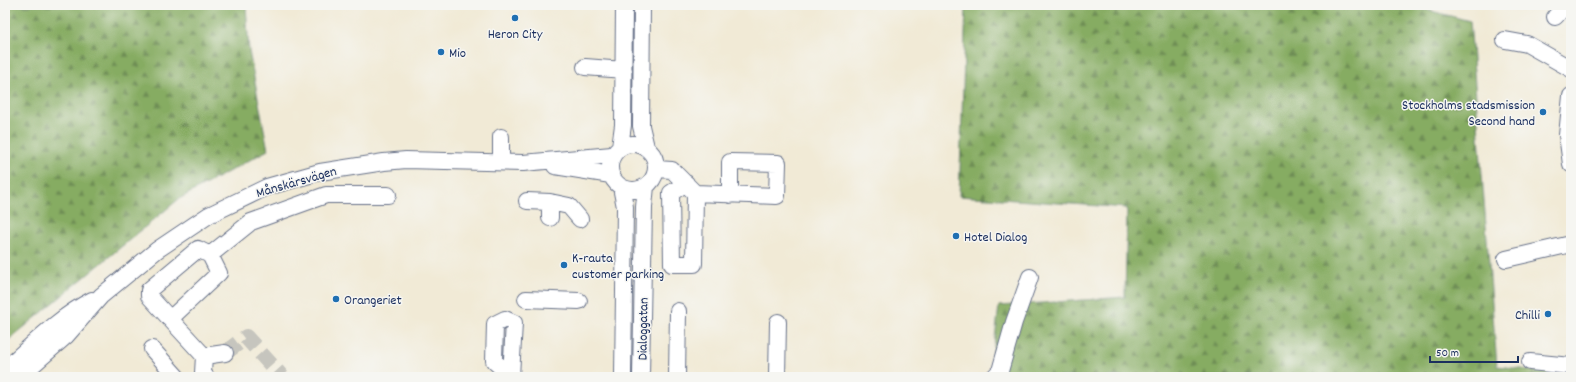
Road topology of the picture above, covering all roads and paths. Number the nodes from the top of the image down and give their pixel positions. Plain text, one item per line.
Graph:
1 (624, 5) edge
2 (642, 5) edge
3 (1566, 5) edge
4 (1555, 17) dead end
5 (1505, 40) dead end
6 (585, 67) dead end
7 (1571, 69) edge
8 (624, 70) junction
9 (1571, 96) edge
10 (501, 137) dead end
11 (646, 147) junction
12 (616, 151) junction
13 (501, 162) junction
14 (523, 163) junction
15 (1571, 164) edge
16 (656, 169) junction
17 (616, 181) junction
18 (646, 186) junction
19 (388, 195) dead end
20 (730, 195) dead end
21 (527, 201) dead end
22 (550, 202) junction
23 (550, 218) dead end
24 (580, 219) dead end
25 (1571, 244) edge
26 (210, 255) junction
27 (1506, 259) dead end
28 (1030, 277) dead end
29 (101, 296) junction
30 (526, 299) dead end
31 (579, 301) dead end
32 (678, 311) dead end
33 (170, 318) junction
34 (778, 322) dead end
35 (152, 349) dead end
36 (225, 353) tunnel mouth
37 (204, 356) junction
38 (1530, 362) dead end
39 (1571, 366) edge
40 (5, 369) edge
41 (19, 377) edge
42 (30, 377) edge
43 (177, 377) edge
44 (206, 377) edge
45 (623, 377) edge
46 (641, 377) edge
47 (677, 377) edge
48 (777, 377) edge
49 (994, 377) edge

1 - 8 street
2 - 11 street
3 - 4 street
5 - 7 street
6 - 8 street
8 - 12 street
9 - 15 street
10 - 13 street
11 - 12 street
11 - 16 street
12 - 14 street, Månskärsvägen
12 - 17 street
13 - 14 street, Månskärsvägen
13 - 29 street, Månskärsvägen
14 - 17 street, Månskärsvägen
16 - 18 street
16 - 20 street
17 - 18 street
17 - 45 street, Dialoggatan
18 - 46 street, Dialoggatan
19 - 26 street
21 - 22 street
22 - 23 street
22 - 24 street
25 - 27 street
26 - 33 street
26 - 33 street
28 - 49 street
29 - 40 street, Månskärsvägen
29 - 41 street, Månskärsvägen
29 - 42 street, Månskärsvägen
30 - 31 street
32 - 47 street
33 - 37 street
34 - 48 street
35 - 43 street
36 - 37 street
37 - 44 street
38 - 39 street

